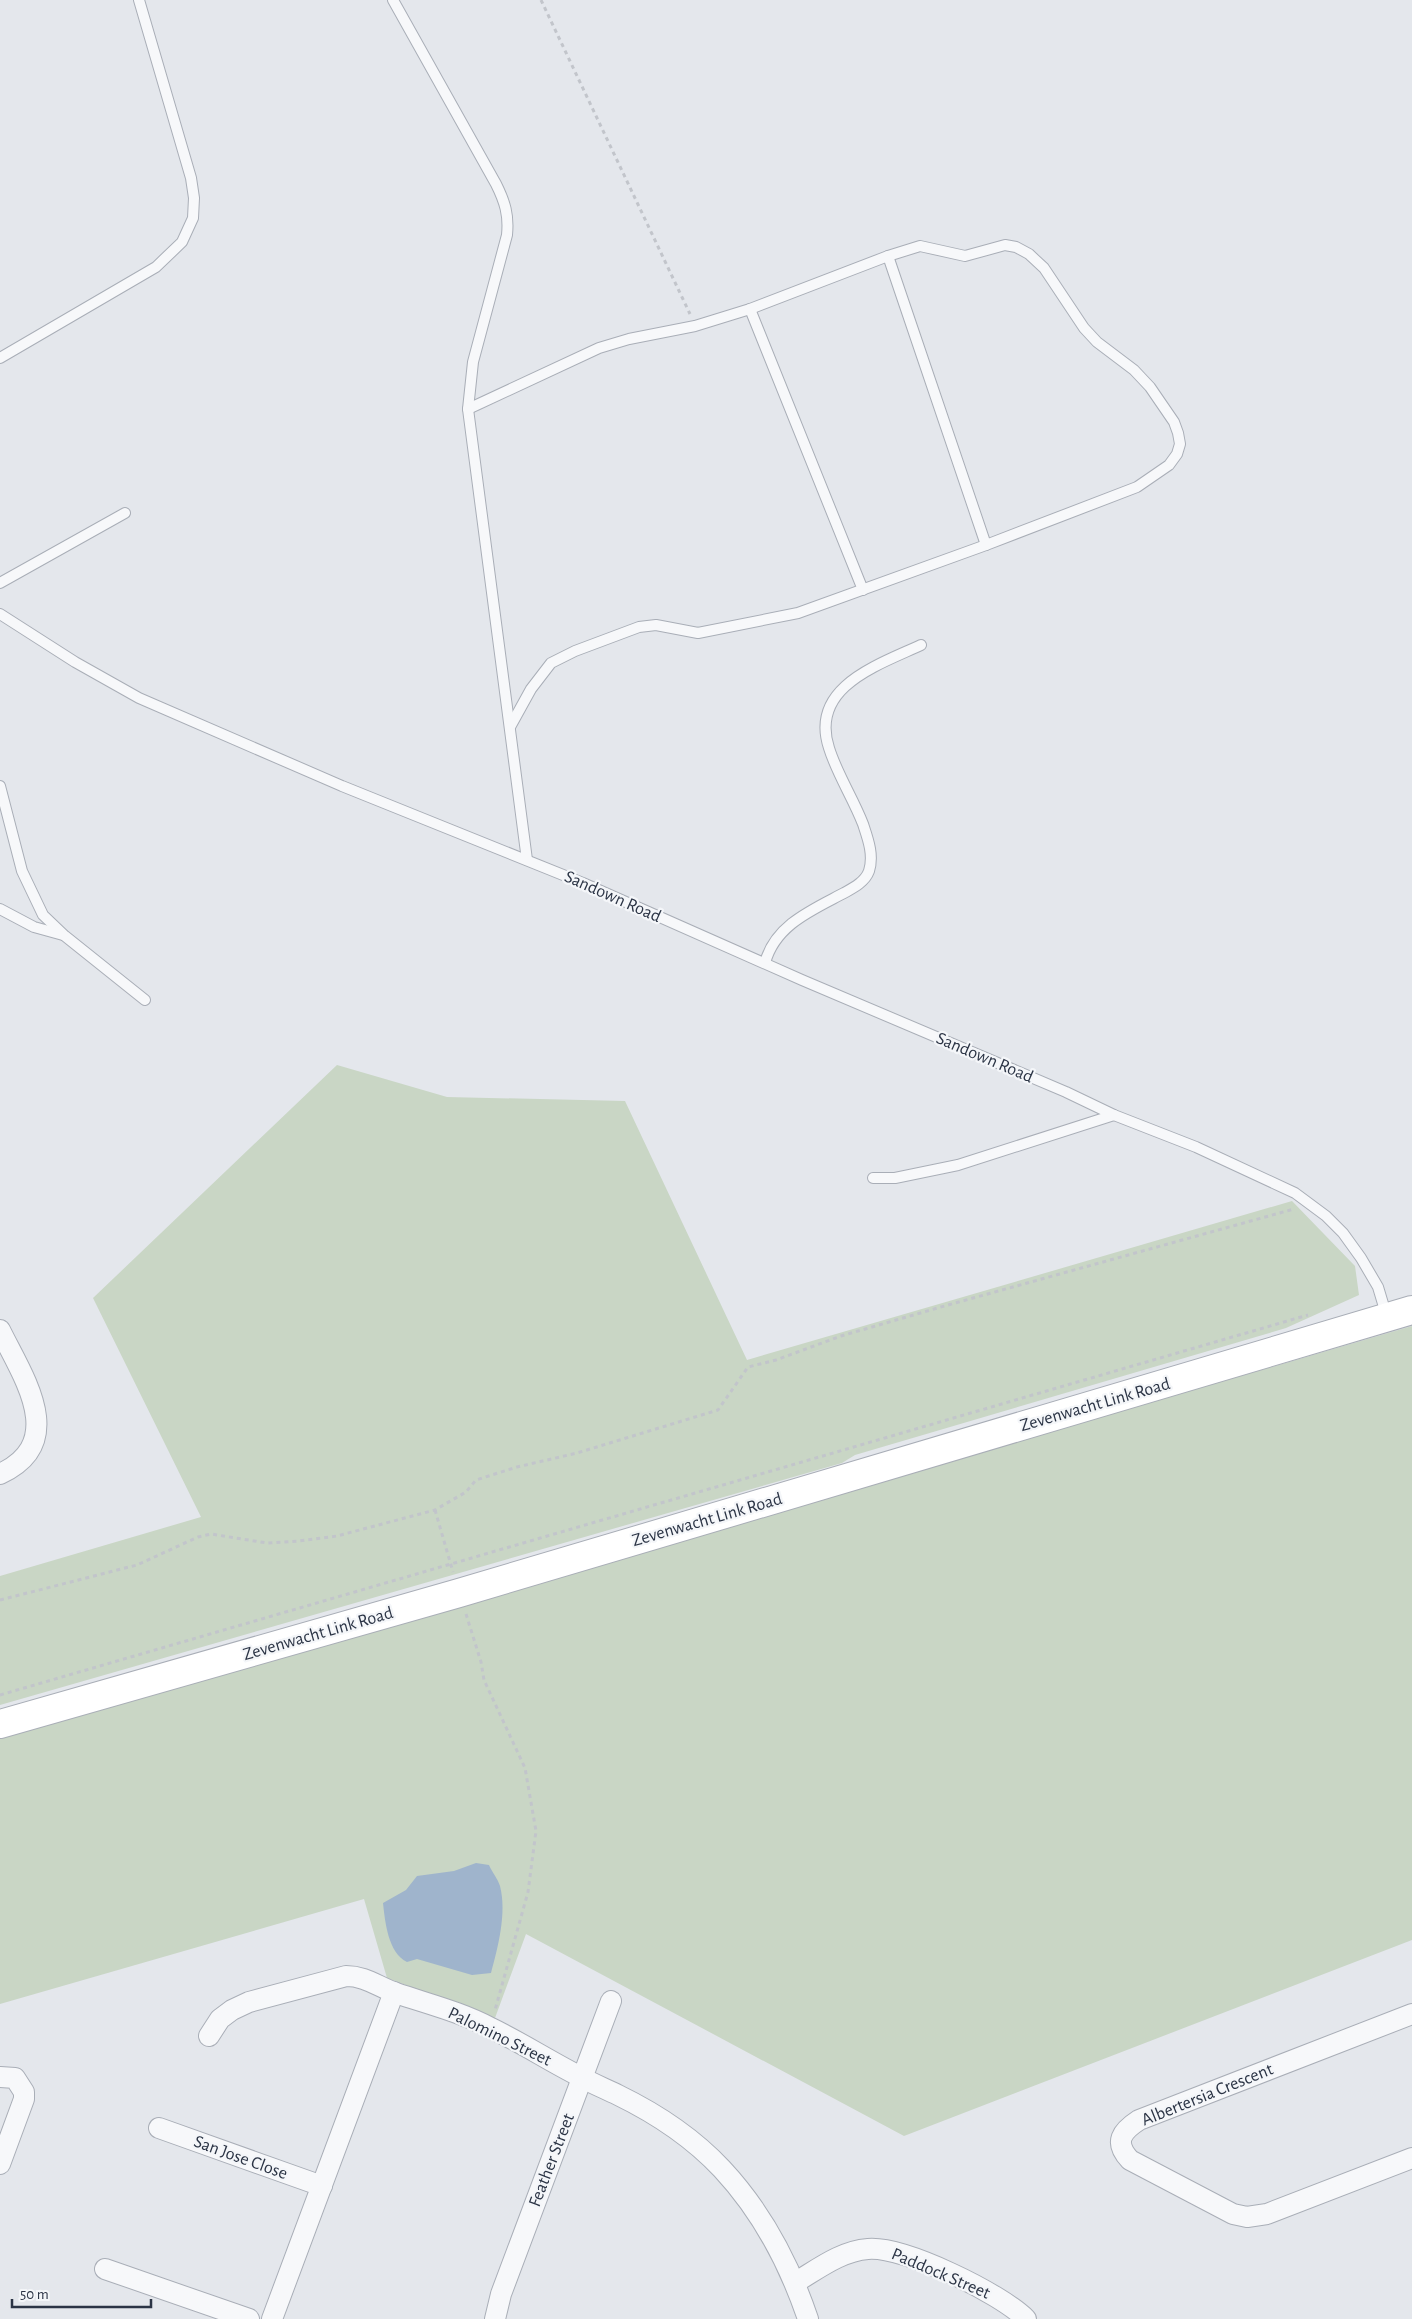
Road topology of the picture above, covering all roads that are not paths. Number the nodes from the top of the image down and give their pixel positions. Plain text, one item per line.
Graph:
1 (139, 0) edge
2 (393, 0) edge
3 (888, 256) junction
4 (750, 309) junction
5 (0, 358) edge
6 (468, 409) junction
7 (125, 513) dead end
8 (986, 545) junction
9 (0, 583) edge
10 (863, 590) junction
11 (0, 614) edge
12 (921, 645) dead end
13 (510, 727) junction
14 (0, 786) edge
15 (527, 860) junction
16 (0, 909) edge
17 (65, 936) junction
18 (765, 963) junction
19 (145, 1000) dead end
20 (1114, 1115) junction
21 (873, 1178) dead end
22 (1400, 1314) edge
23 (0, 1330) edge
24 (0, 1474) edge
25 (0, 1724) edge
26 (394, 1992) junction
27 (611, 2001) dead end
28 (1412, 2014) edge
29 (209, 2036) dead end
30 (0, 2077) edge
31 (582, 2078) junction
32 (159, 2128) dead end
33 (1412, 2158) edge
34 (0, 2164) edge
35 (322, 2186) junction
36 (105, 2269) dead end
37 (796, 2282) junction
38 (249, 2319) edge
39 (272, 2319) edge
40 (495, 2319) edge
41 (808, 2319) edge
42 (1026, 2319) edge

1 - 5 lane
2 - 6 lane
3 - 4 lane
3 - 8 lane
3 - 8 lane
4 - 6 lane
4 - 10 lane
6 - 13 lane
7 - 9 lane
8 - 10 lane
10 - 13 lane
11 - 15 lane, Sandown Road
12 - 18 lane
13 - 15 lane
14 - 17 lane
15 - 18 lane, Sandown Road
16 - 17 lane
17 - 19 lane
18 - 20 lane, Sandown Road
20 - 21 lane
20 - 22 lane, Sandown Road
22 - 25 street, Zevenwacht Link Road
23 - 24 street
26 - 29 street, Palomino Street
26 - 31 street, Palomino Street
26 - 35 street
27 - 31 street, Feather Street
28 - 33 street, Albertersia Crescent
30 - 34 street
31 - 37 street, Palomino Street
31 - 40 street, Feather Street
32 - 35 street, San Jose Close
35 - 39 street
36 - 38 street
37 - 41 street, Palomino Street
37 - 42 street, Paddock Street

